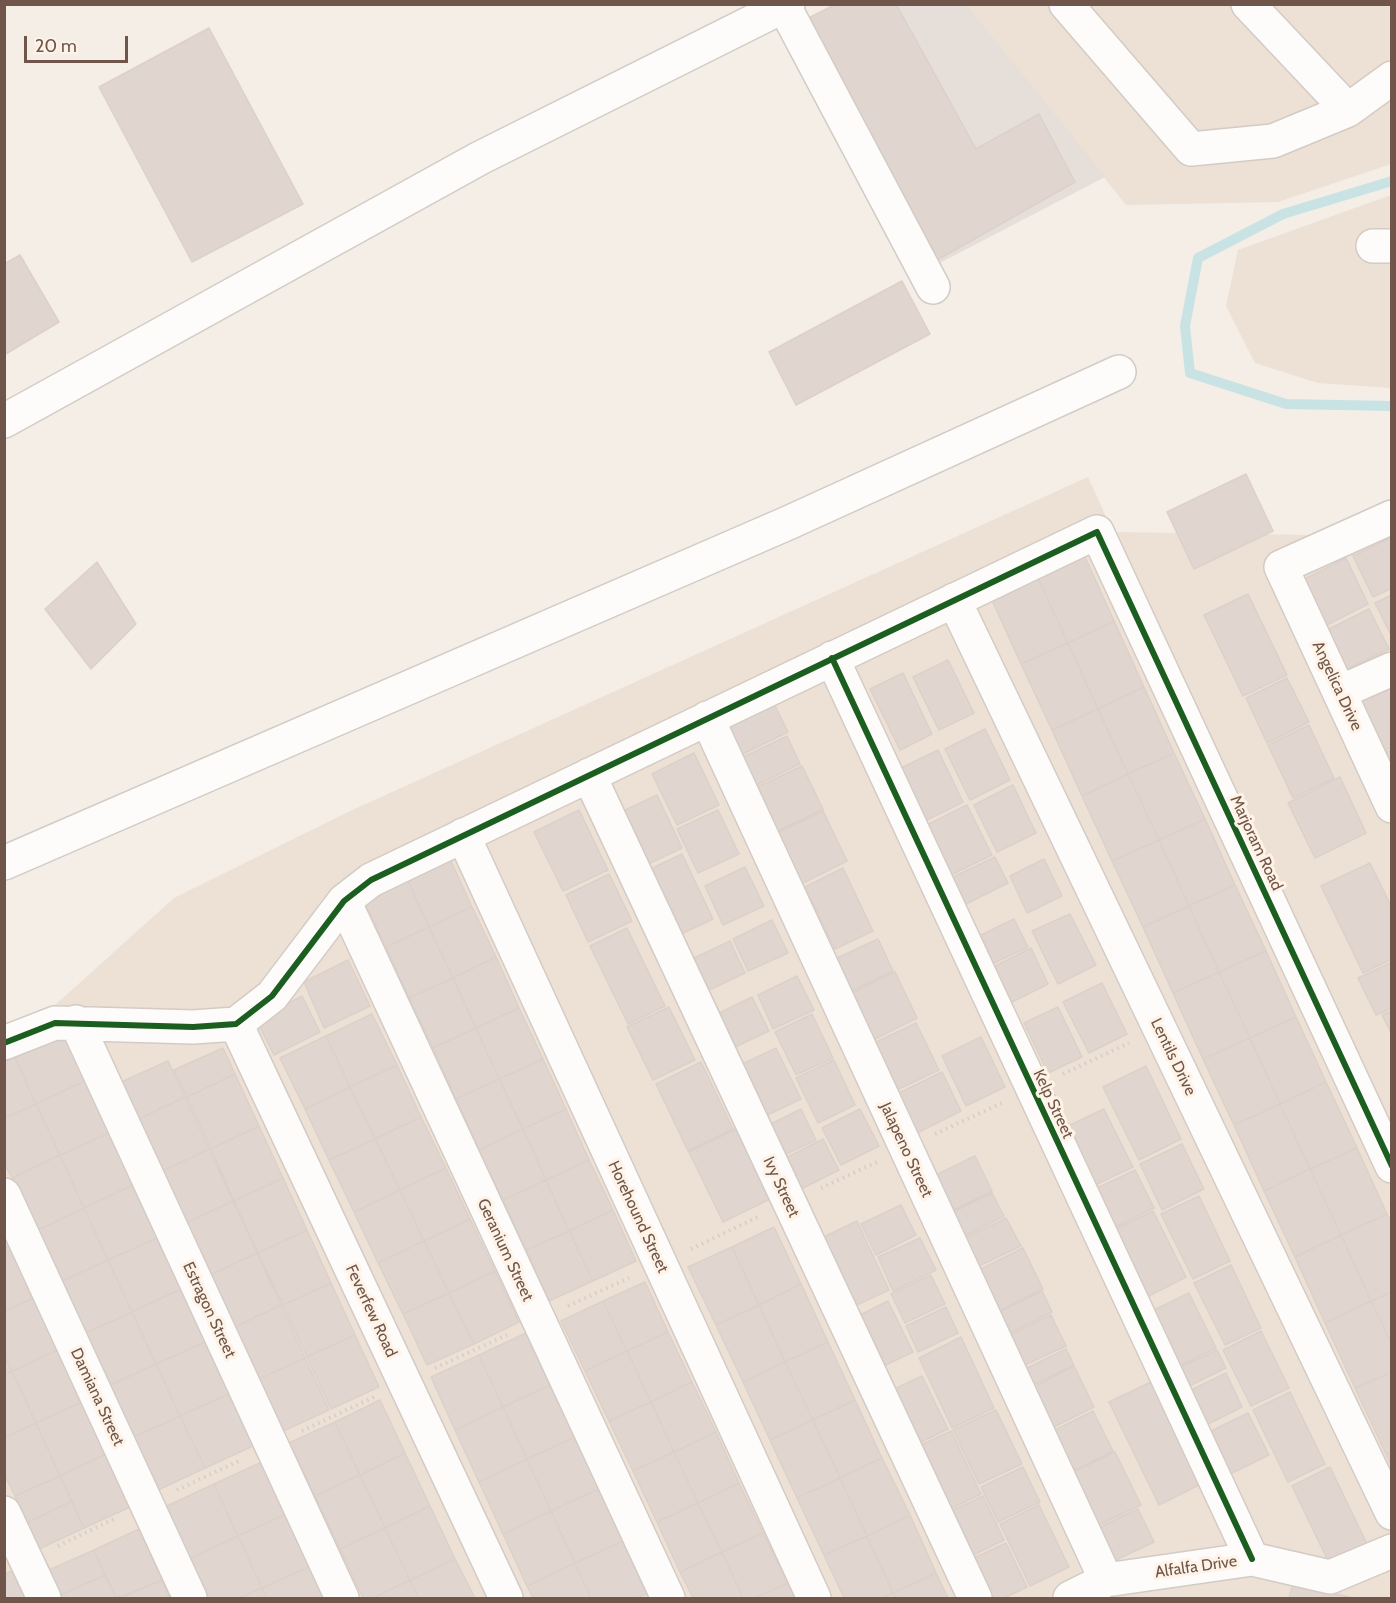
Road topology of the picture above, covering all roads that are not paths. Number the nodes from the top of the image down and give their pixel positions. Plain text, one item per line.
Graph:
1 (1066, 4) edge
2 (1248, 4) edge
3 (786, 5) edge
4 (1392, 78) edge
5 (1348, 110) junction
6 (933, 287) dead end
7 (1119, 372) dead end
8 (4, 421) edge
9 (1392, 517) edge
10 (954, 600) junction
11 (832, 658) junction
12 (1392, 669) edge
13 (1340, 692) junction
14 (707, 718) junction
15 (589, 775) junction
16 (1392, 806) edge
17 (463, 835) junction
18 (4, 863) edge
19 (344, 901) junction
20 (76, 1022) junction
21 (236, 1024) junction
22 (4, 1043) edge
23 (1392, 1166) edge
24 (4, 1195) edge
25 (4, 1513) edge
26 (1392, 1513) edge
27 (1392, 1551) edge
28 (1252, 1559) junction
29 (1106, 1580) junction
30 (44, 1599) edge
31 (190, 1599) edge
32 (342, 1599) edge
33 (506, 1599) edge
34 (668, 1599) edge
35 (814, 1599) edge
36 (975, 1599) edge
37 (1070, 1599) edge

1 - 5 street
2 - 5 street
3 - 6 street
3 - 8 street
4 - 5 street
7 - 18 street
9 - 13 street, Angelica Drive
10 - 11 street
10 - 23 street, Marjoram Road
10 - 26 street, Lentils Drive
11 - 14 street
11 - 28 street, Kelp Street
12 - 13 street
13 - 16 street, Angelica Drive
14 - 15 street
14 - 29 street, Jalapeno Street
15 - 17 street
15 - 36 street, Ivy Street
17 - 19 street
17 - 35 street, Horehound Street
19 - 21 street
19 - 34 street, Geranium Street
20 - 21 street
20 - 22 street
20 - 32 street, Estragon Street
21 - 33 street, Feverfew Road
24 - 31 street, Damiana Street
25 - 30 street
27 - 28 street, Alfalfa Drive
28 - 29 street, Alfalfa Drive
29 - 37 street, Alfalfa Drive

